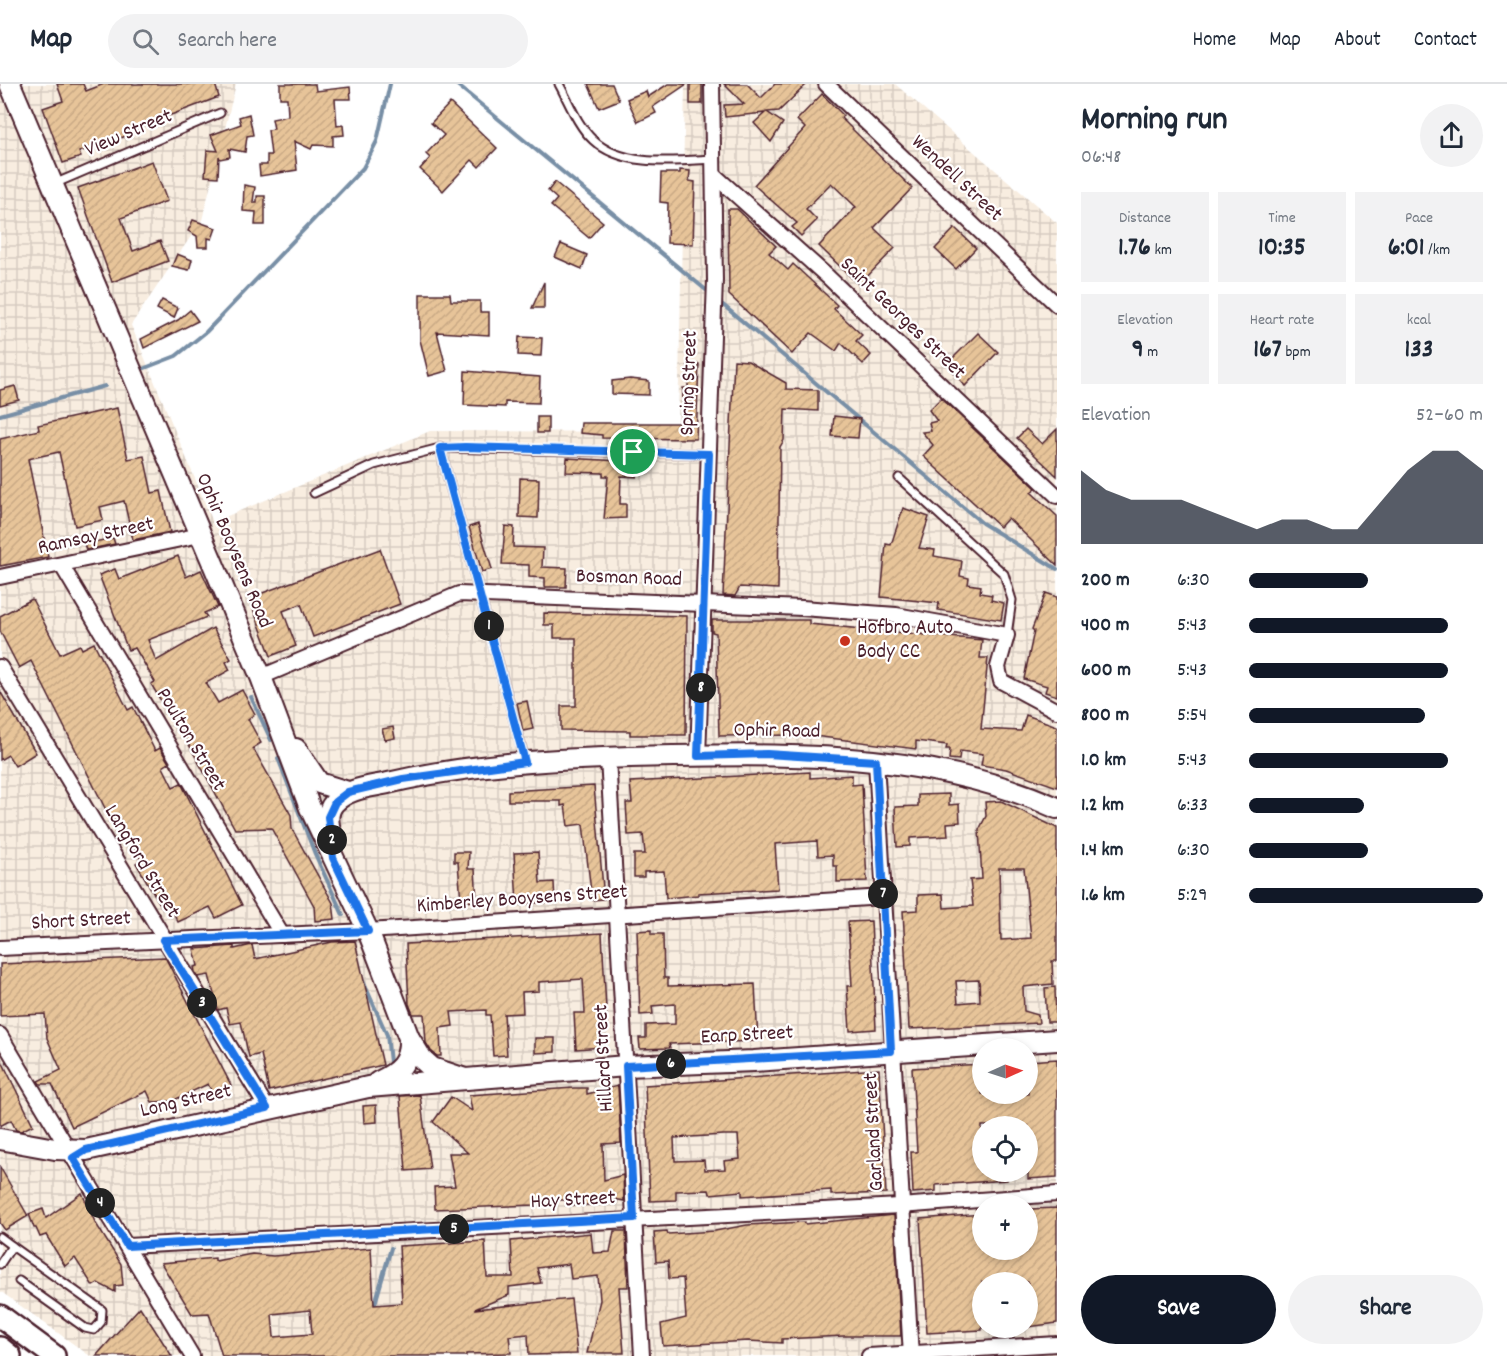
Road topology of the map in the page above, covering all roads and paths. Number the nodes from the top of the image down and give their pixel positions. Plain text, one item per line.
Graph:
1 (10, 84) edge
2 (559, 84) edge
3 (712, 84) edge
4 (826, 84) edge
5 (220, 113) dead end
6 (714, 159) junction
7 (714, 175) junction
8 (51, 185) junction
9 (1057, 305) edge
10 (440, 448) junction
11 (709, 454) junction
12 (900, 478) dead end
13 (314, 493) dead end
14 (1057, 496) edge
15 (200, 535) junction
16 (62, 566) junction
17 (0, 578) edge
18 (480, 594) junction
19 (703, 602) junction
20 (1007, 634) junction
21 (0, 667) edge
22 (261, 676) junction
23 (1057, 711) edge
24 (282, 729) junction
25 (698, 756) junction
26 (608, 758) junction
27 (876, 761) junction
28 (525, 762) junction
29 (348, 792) junction
30 (1057, 808) edge
31 (333, 858) junction
32 (884, 897) junction
33 (618, 915) junction
34 (368, 931) junction
35 (282, 935) junction
36 (163, 940) junction
37 (0, 948) edge
38 (0, 1035) edge
39 (409, 1038) junction
40 (1057, 1040) edge
41 (891, 1051) junction
42 (626, 1066) junction
43 (465, 1079) junction
44 (368, 1087) junction
45 (267, 1108) junction
46 (0, 1139) edge
47 (0, 1152) edge
48 (75, 1152) junction
49 (1057, 1194) edge
50 (900, 1206) junction
51 (634, 1218) junction
52 (0, 1237) edge
53 (12, 1246) junction
54 (127, 1246) junction
55 (0, 1264) edge
56 (19, 1281) dead end
57 (0, 1316) edge
58 (1057, 1344) edge
59 (0, 1348) edge
60 (911, 1355) edge
61 (10, 1356) edge
62 (54, 1356) edge
63 (192, 1356) edge
64 (642, 1356) edge
65 (868, 1356) edge

1 - 8 street, Ophir Booysens Road
2 - 6 lane
3 - 6 street, Spring Street
4 - 9 street, Wendell Street
5 - 8 lane, View Street
6 - 7 street, Spring Street
7 - 11 street, Spring Street
7 - 14 street, Saint Georges Street
8 - 15 street, Ophir Booysens Road
10 - 11 lane
10 - 13 lane
10 - 18 lane
11 - 19 street, Spring Street
12 - 20 lane
15 - 16 street, Ramsay Street
15 - 22 street, Ophir Booysens Road
16 - 17 street, Ramsay Street
16 - 35 street, Poulton Street
18 - 19 street, Bosman Road
18 - 22 street, Bosman Road
18 - 28 lane
19 - 20 street, Bosman Road
19 - 25 street, Spring Street
20 - 23 street
21 - 36 street, Langford Street
22 - 24 street, Ophir Booysens Road
24 - 29 street
24 - 31 street, Ophir Booysens Road
25 - 26 street, Ophir Road
25 - 27 street, Ophir Road
26 - 28 street, Ophir Road
26 - 33 street, Hillard Street
27 - 30 street, Ophir Road
27 - 32 street, Garland Street
28 - 29 street, Ophir Road
29 - 31 street
31 - 34 street, Ophir Booysens Road
32 - 33 street, Kimberley Booysens Street
32 - 41 street, Garland Street
33 - 34 street, Kimberley Booysens Street
33 - 42 street, Hillard Street
34 - 35 street, Kimberley Booysens Street
34 - 39 street, Ophir Booysens Road
35 - 36 street, Kimberley Booysens Street
36 - 37 street, Short Street
36 - 45 street, Langford Street
38 - 48 street
39 - 43 street, Ophir Booysens Road
39 - 44 street
40 - 41 street, Earp Street
41 - 42 street, Earp Street
41 - 50 street, Garland Street
42 - 43 street, Earp Street
42 - 51 street, Hillard Street
43 - 44 street, Earp Street
44 - 45 street, Long Street
45 - 48 street, Long Street
46 - 48 street, Long Street
47 - 48 street, Long Street
48 - 54 street
49 - 50 street, Hay Street
50 - 51 street, Hay Street
50 - 60 street, Garland Street
51 - 54 street, Hay Street
51 - 64 street, Hillard Street
52 - 53 lane
53 - 55 lane
53 - 56 lane
54 - 63 street
57 - 62 main road
58 - 60 street
59 - 61 main road
60 - 65 street

